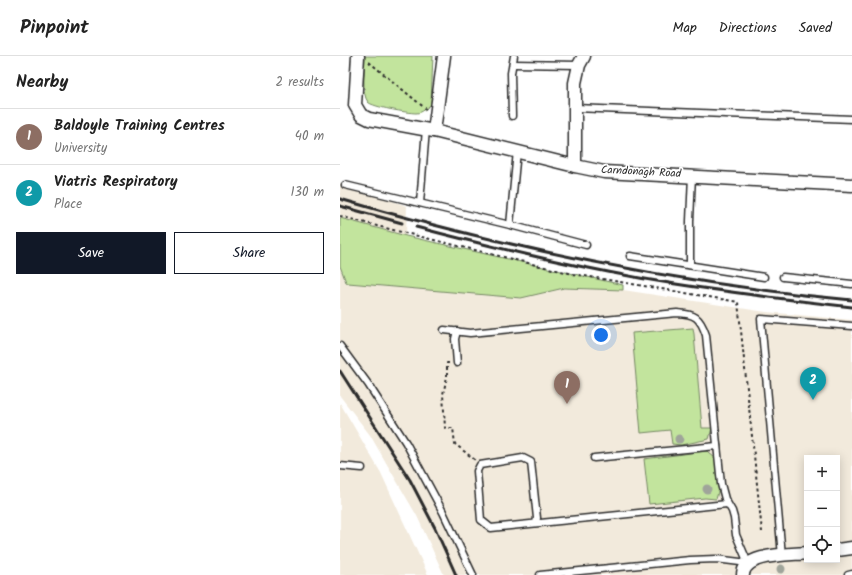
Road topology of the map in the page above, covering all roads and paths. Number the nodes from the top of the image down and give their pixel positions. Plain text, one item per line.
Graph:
1 (444, 56) edge
2 (514, 56) edge
3 (362, 58) edge
4 (581, 61) edge
5 (513, 64) junction
6 (575, 108) junction
7 (512, 116) dead end
8 (436, 118) junction
9 (852, 120) edge
10 (430, 130) junction
11 (517, 151) junction
12 (575, 166) junction
13 (692, 175) junction
14 (345, 185) dead end
15 (852, 185) edge
16 (420, 203) junction
17 (510, 225) junction
18 (586, 245) dead end
19 (630, 256) dead end
20 (690, 265) junction
21 (764, 277) dead end
22 (783, 277) dead end
23 (852, 284) edge
24 (852, 326) edge
25 (444, 330) dead end
26 (457, 331) junction
27 (340, 346) edge
28 (457, 362) joint
29 (717, 446) junction
30 (594, 458) dead end
31 (480, 465) junction
32 (340, 466) edge
33 (362, 468) dead end
34 (727, 504) junction
35 (536, 523) junction
36 (852, 548) edge
37 (840, 550) edge
38 (804, 553) edge
39 (782, 556) junction
40 (748, 563) junction
41 (852, 574) edge
42 (473, 575) edge
43 (540, 575) edge
44 (743, 575) edge
45 (848, 575) edge

1 - 8 street
2 - 5 lane
3 - 8 path
3 - 10 street, Carndonagh Road
4 - 5 lane
4 - 6 street
5 - 7 lane
6 - 9 lane
6 - 12 street
8 - 10 street
10 - 11 street, Carndonagh Road
10 - 16 lane
11 - 12 street, Carndonagh Road
11 - 17 lane
12 - 13 street, Carndonagh Road
13 - 15 street, Carndonagh Road
13 - 20 lane
14 - 16 lane
16 - 17 lane
17 - 18 lane
19 - 20 lane
20 - 21 lane
22 - 23 lane
24 - 39 lane
25 - 26 lane
26 - 28 lane
26 - 29 lane
27 - 42 lane
28 - 31 path
29 - 30 lane
29 - 34 lane
31 - 35 lane
31 - 35 lane
32 - 33 lane
34 - 35 lane
34 - 40 lane
36 - 37 street
38 - 39 street
39 - 40 street
40 - 43 lane
40 - 44 street
41 - 45 lane

